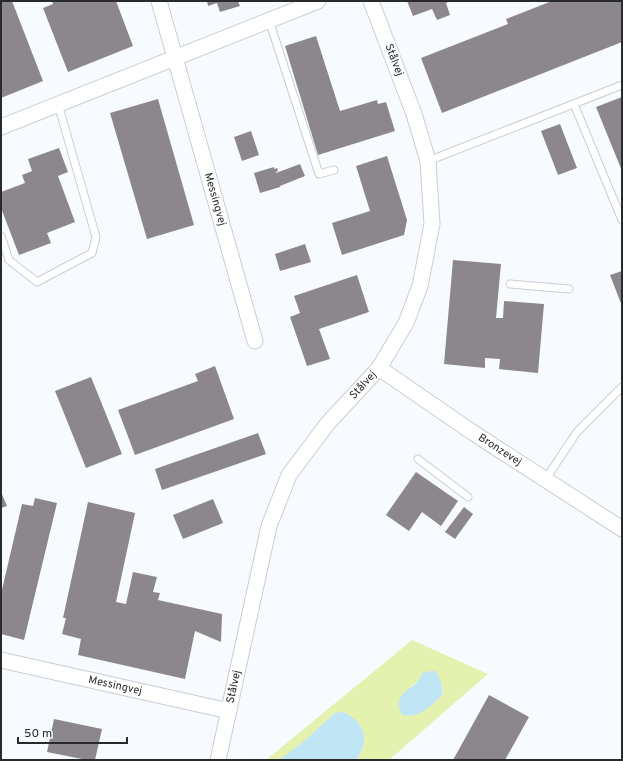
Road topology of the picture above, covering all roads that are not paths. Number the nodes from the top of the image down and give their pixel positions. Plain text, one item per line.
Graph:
1 (159, 1) edge
2 (318, 1) edge
3 (371, 1) edge
4 (269, 20) junction
5 (175, 58) junction
6 (622, 85) edge
7 (58, 104) junction
8 (574, 104) junction
9 (1, 127) edge
10 (428, 161) junction
11 (334, 170) dead end
12 (622, 220) edge
13 (1, 236) edge
14 (510, 284) dead end
15 (569, 289) dead end
16 (255, 341) dead end
17 (379, 368) junction
18 (622, 387) edge
19 (418, 459) dead end
20 (545, 480) junction
21 (468, 497) dead end
22 (622, 529) edge
23 (1, 660) edge
24 (229, 711) junction
25 (218, 760) edge

1 - 5 street, Messingvej
2 - 4 street
3 - 10 street, Stålvej
4 - 5 street
4 - 11 lane
5 - 7 street
5 - 16 street, Messingvej
6 - 8 lane
7 - 9 street
7 - 13 lane
8 - 10 lane
8 - 12 lane
10 - 17 street, Stålvej
14 - 15 lane
17 - 20 street, Bronzevej
17 - 24 street, Stålvej
18 - 20 lane
19 - 21 lane
20 - 22 street, Bronzevej
23 - 24 street, Messingvej
24 - 25 street, Stålvej

